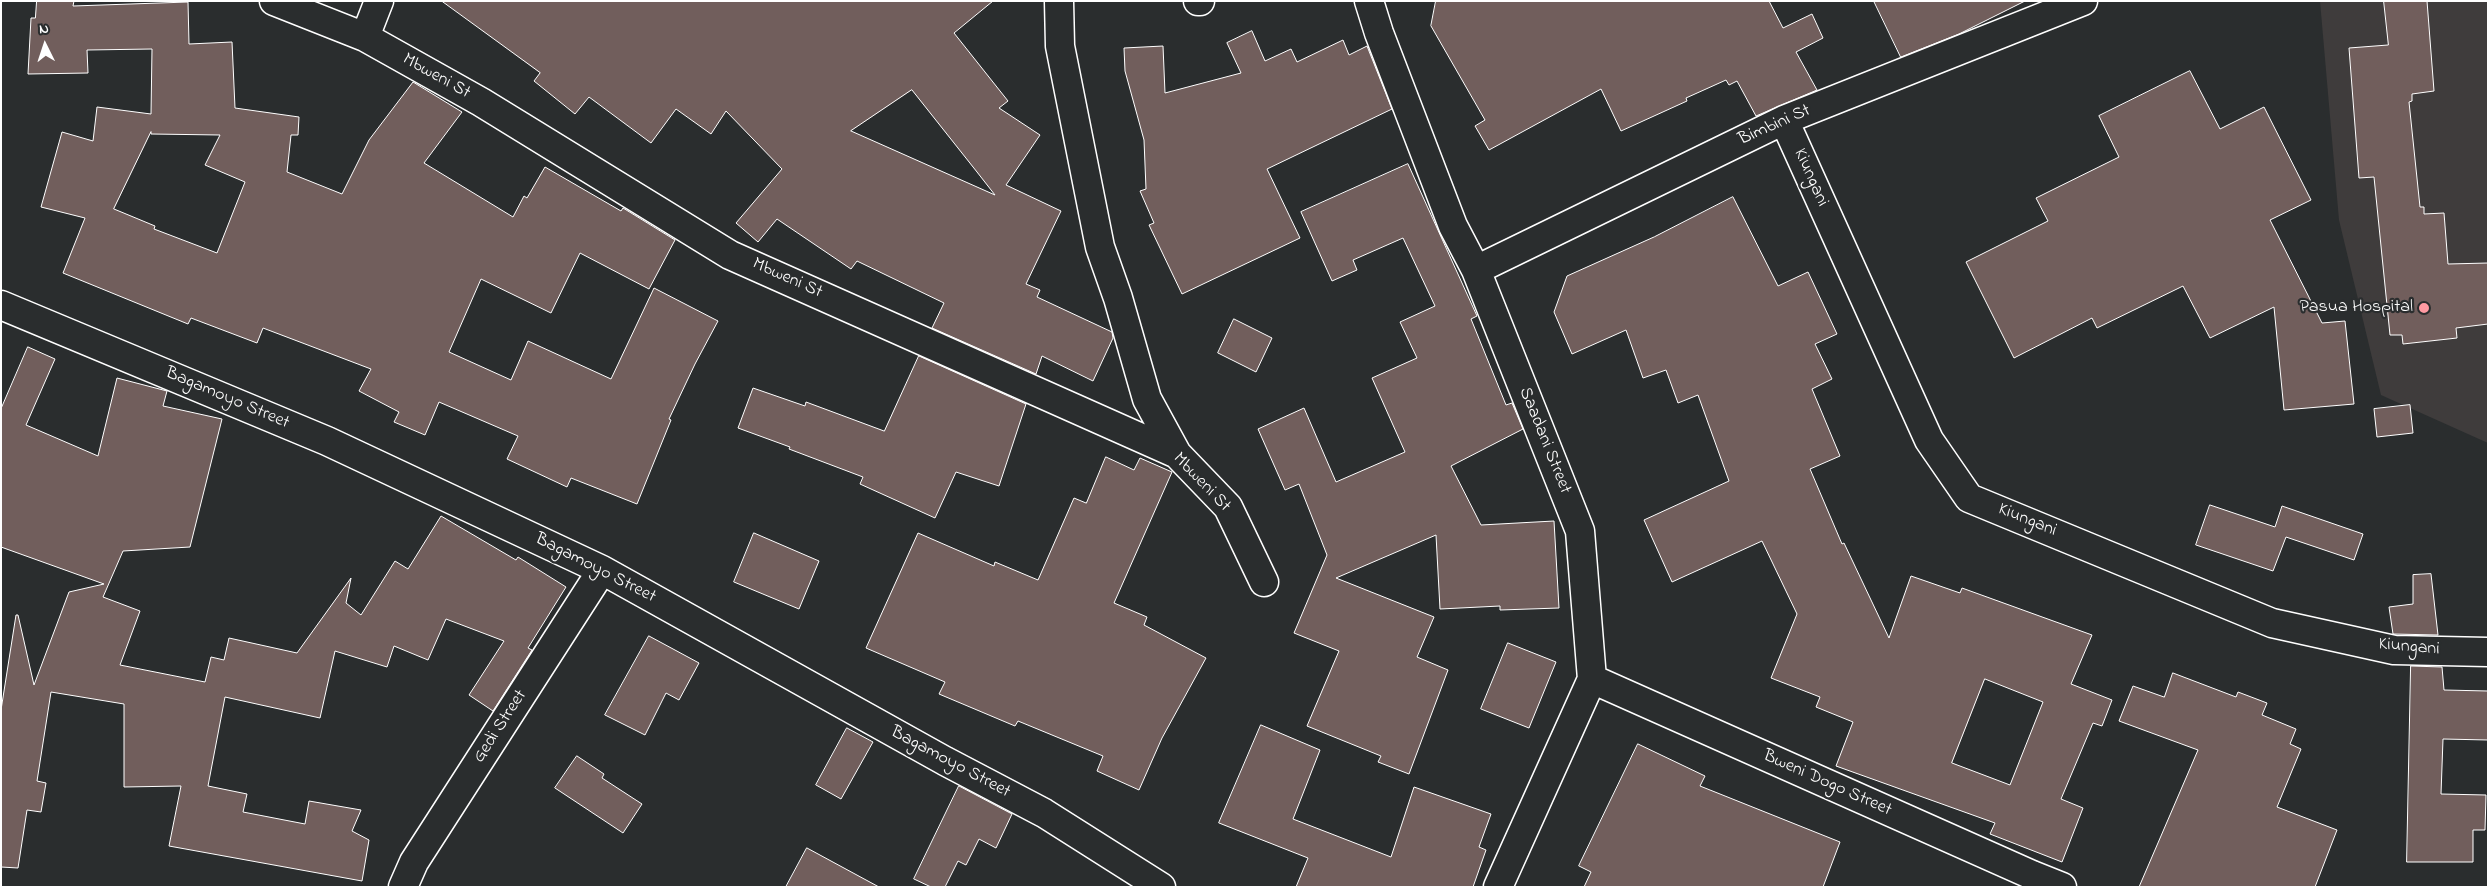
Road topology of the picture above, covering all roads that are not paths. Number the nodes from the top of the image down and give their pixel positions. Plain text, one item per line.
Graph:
1 (274, 1) edge
2 (379, 1) edge
3 (1059, 1) edge
4 (1369, 1) edge
5 (2083, 1) edge
6 (365, 37) junction
7 (1784, 120) junction
8 (1476, 270) junction
9 (1, 305) edge
10 (1177, 454) junction
11 (602, 570) junction
12 (1264, 582) dead end
13 (2488, 652) edge
14 (1592, 679) junction
15 (2029, 881) edge
16 (403, 887) edge
17 (1161, 887) edge
18 (1498, 887) edge
19 (2062, 887) edge

1 - 6 street, Mbweni St
2 - 6 street
3 - 10 street
4 - 8 street, Saadani Street
5 - 7 street, Bimbini St
6 - 10 street, Mbweni St
7 - 8 street, Bimbini St
7 - 13 street, Kiungani
8 - 14 street, Saadani Street
9 - 11 street, Bagamoyo Street
10 - 12 street, Mbweni St
11 - 16 street, Gedi Street
11 - 17 street, Bagamoyo Street
14 - 15 street, Bweni Dogo Street
14 - 18 street, Saadani Street
15 - 19 street, Bweni Dogo Street

